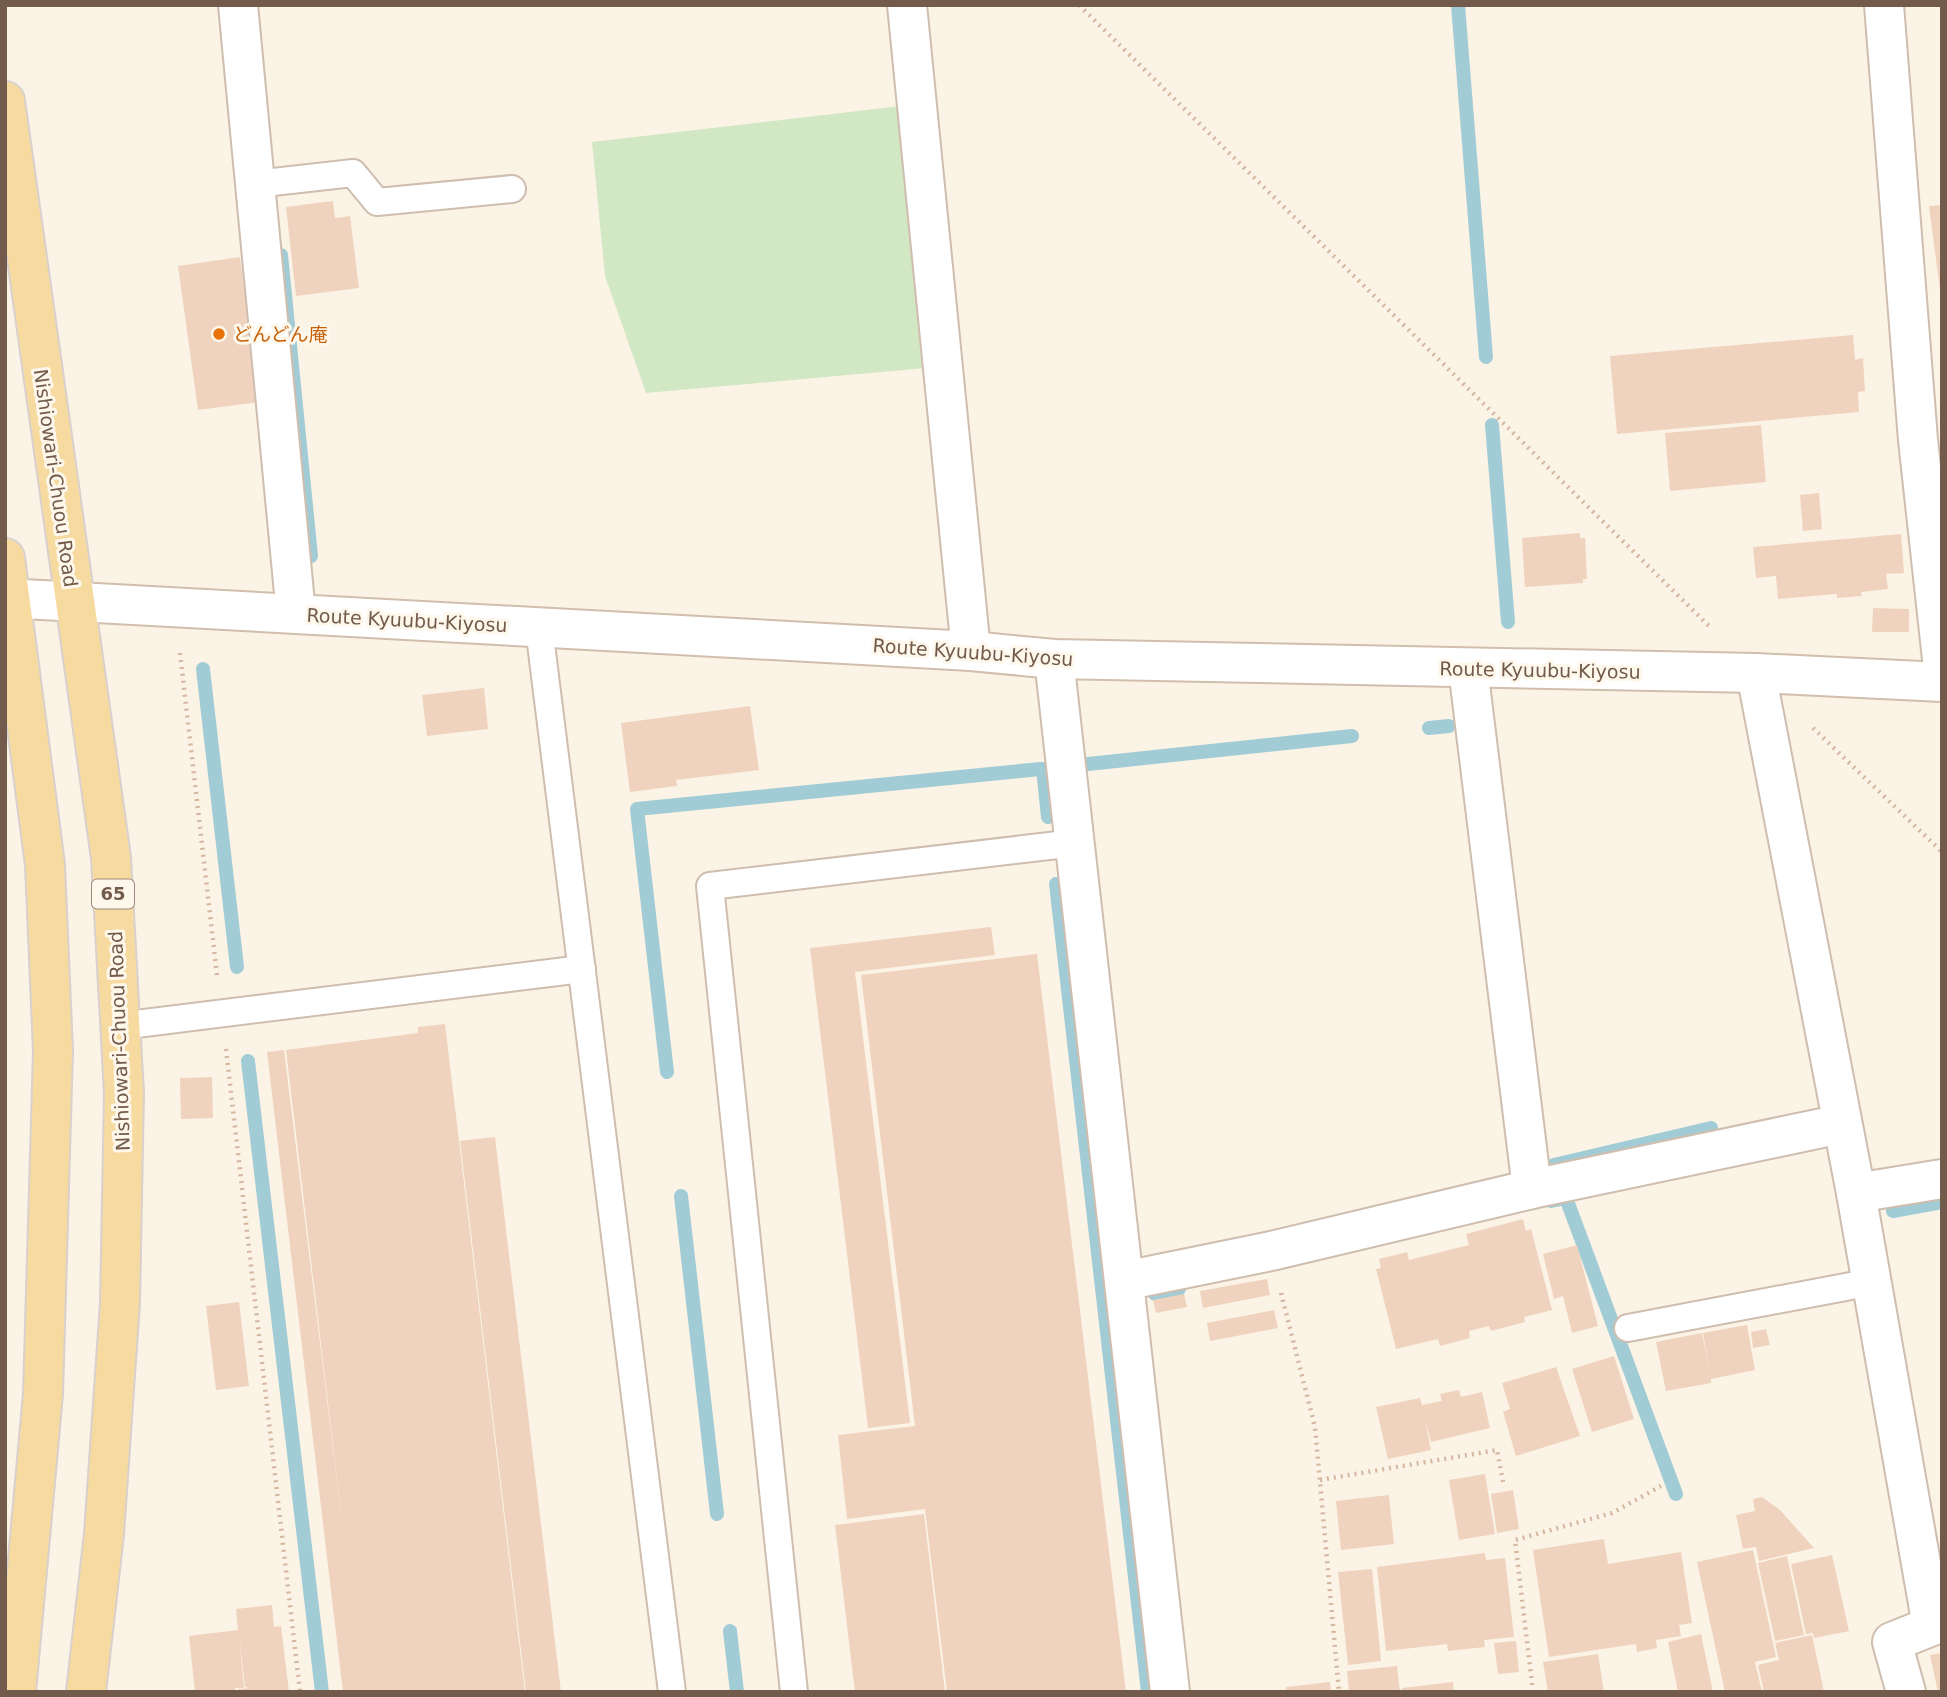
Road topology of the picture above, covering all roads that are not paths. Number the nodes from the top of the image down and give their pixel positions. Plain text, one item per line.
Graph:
1 (238, 5) edge
2 (907, 5) edge
3 (1884, 5) edge
4 (5, 102) edge
5 (255, 184) junction
6 (512, 189) dead end
7 (1930, 440) edge
8 (5, 558) edge
9 (8, 598) edge
10 (73, 602) junction
11 (296, 614) junction
12 (539, 628) junction
13 (971, 651) junction
14 (1054, 659) junction
15 (1942, 659) edge
16 (1468, 668) junction
17 (1756, 673) junction
18 (1942, 682) edge
19 (1075, 843) junction
20 (582, 969) junction
21 (120, 1026) junction
22 (1841, 1124) junction
23 (1942, 1179) edge
24 (1532, 1189) junction
25 (1856, 1194) junction
26 (1124, 1281) junction
27 (1872, 1282) junction
28 (1628, 1328) dead end
29 (16, 1692) edge
30 (86, 1692) edge
31 (672, 1692) edge
32 (794, 1692) edge
33 (1170, 1692) edge
34 (1906, 1692) edge

1 - 5 street
2 - 13 street
3 - 7 street
4 - 10 main road, Nishiowari-Chuou Road / 65
5 - 6 lane
5 - 11 street
7 - 15 street
8 - 9 main road
9 - 10 street, Route Kyuubu-Kiyosu
9 - 29 main road
10 - 11 street, Route Kyuubu-Kiyosu
10 - 21 main road, Nishiowari-Chuou Road / 65
11 - 12 street, Route Kyuubu-Kiyosu
12 - 13 street, Route Kyuubu-Kiyosu
12 - 20 lane
13 - 14 street, Route Kyuubu-Kiyosu
14 - 16 street, Route Kyuubu-Kiyosu
14 - 19 street
16 - 17 street, Route Kyuubu-Kiyosu
16 - 24 street
17 - 18 street, Route Kyuubu-Kiyosu
17 - 22 street
19 - 26 street
19 - 32 lane
20 - 21 lane
20 - 31 lane
21 - 30 main road, Nishiowari-Chuou Road / 65
22 - 24 street
22 - 25 street
23 - 25 street
24 - 26 street
25 - 27 street
26 - 33 street
27 - 28 lane
27 - 34 street

